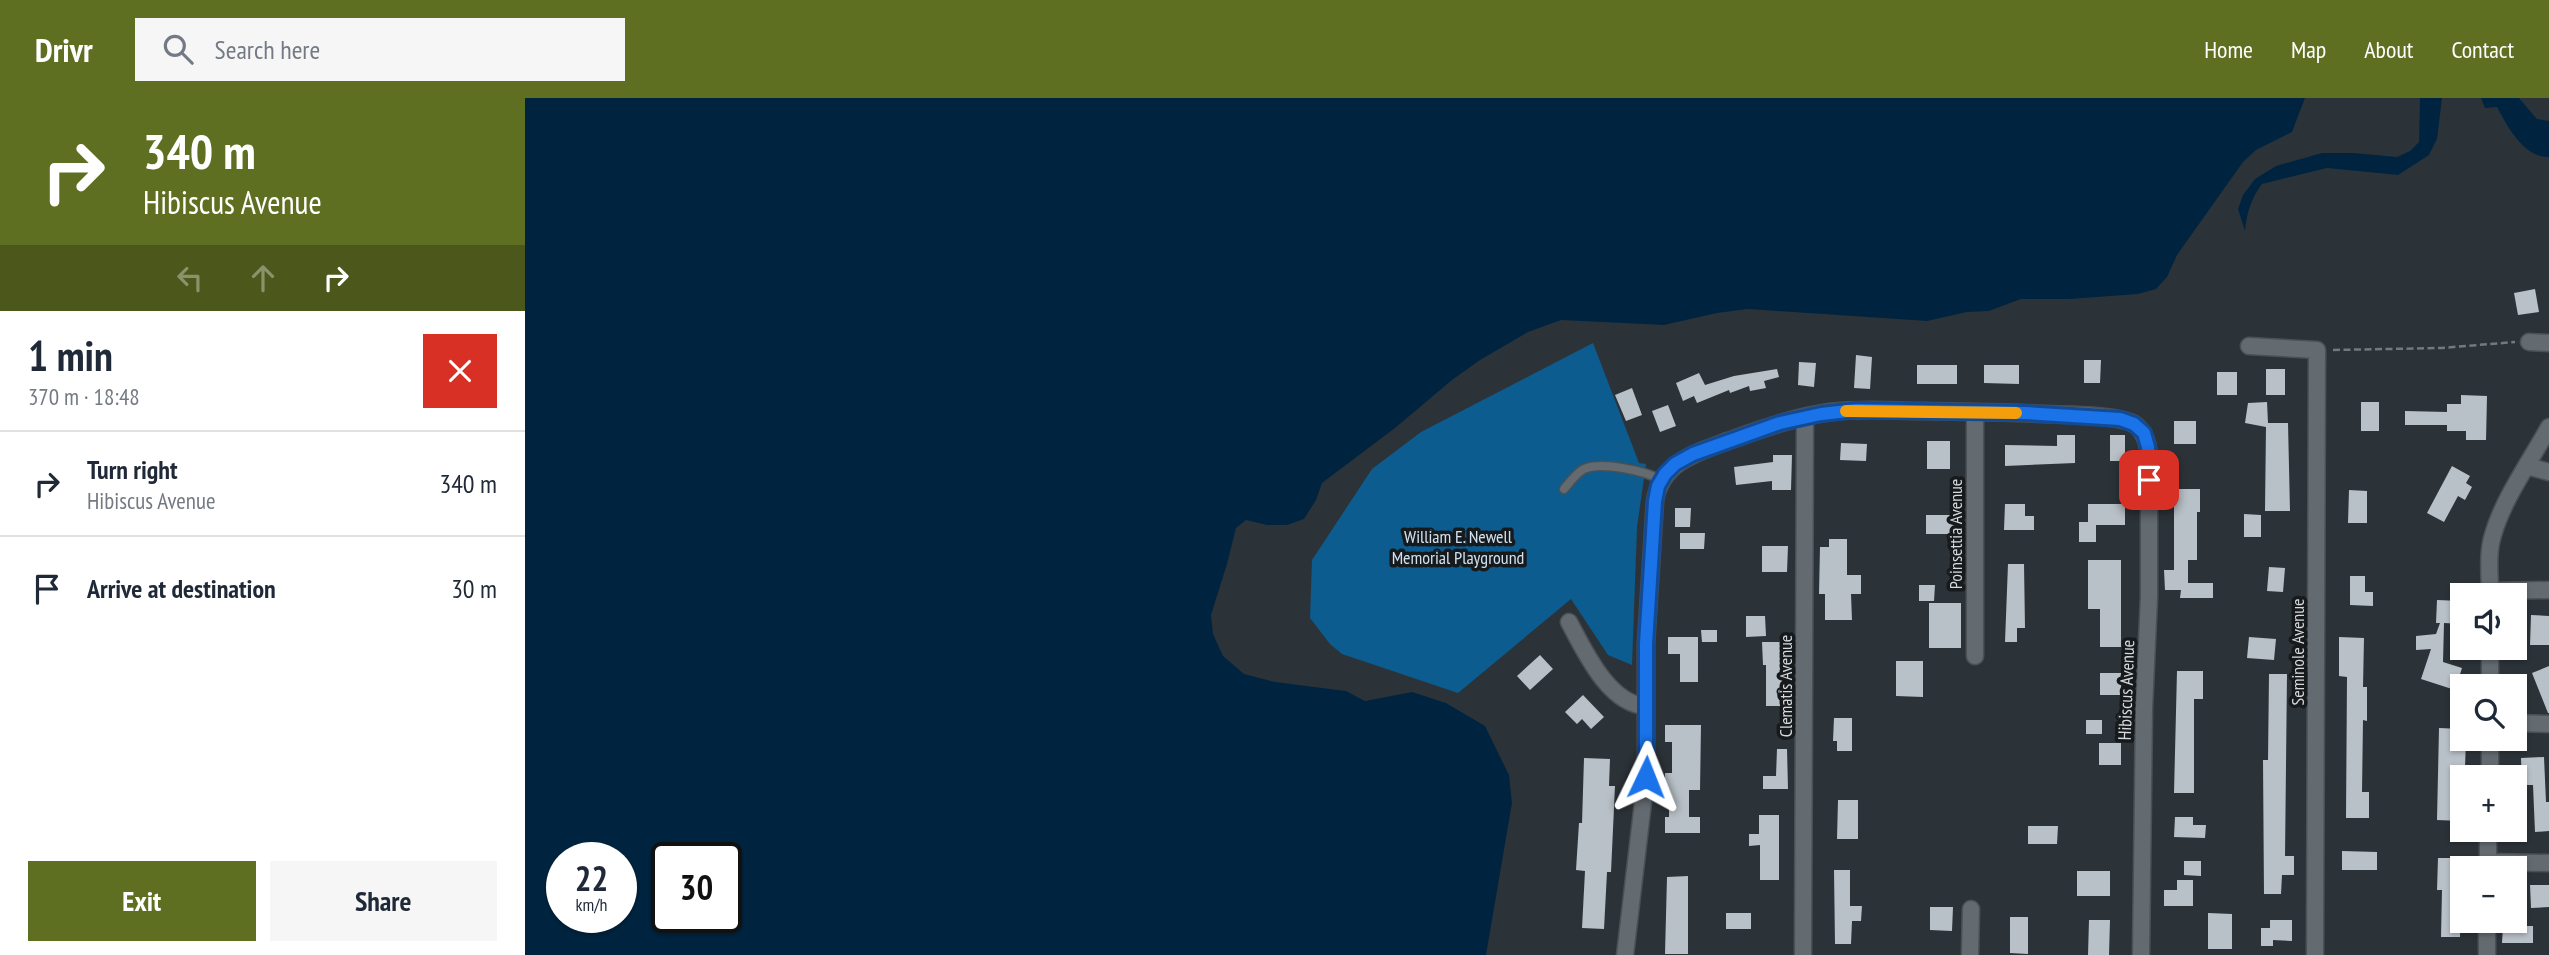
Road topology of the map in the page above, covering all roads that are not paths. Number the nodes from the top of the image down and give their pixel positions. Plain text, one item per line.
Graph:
1 (2529, 342) road end
2 (2549, 343) edge
3 (2249, 346) dead end
4 (1975, 412) junction
5 (1805, 417) junction
6 (2549, 427) edge
7 (2528, 466) junction
8 (2549, 472) edge
9 (1661, 480) junction
10 (1564, 489) dead end
11 (2490, 583) edge
12 (2549, 590) edge
13 (2527, 591) edge
14 (1569, 622) dead end
15 (1975, 656) dead end
16 (1646, 706) junction
17 (2527, 723) edge
18 (2549, 724) edge
19 (2549, 863) edge
20 (2527, 864) edge
21 (1971, 909) dead end
22 (2487, 933) edge
23 (1625, 955) edge
24 (1803, 955) edge
25 (1971, 955) edge
26 (2141, 955) edge
27 (2315, 955) edge
28 (2487, 955) edge

1 - 2 street
3 - 27 street, Seminole Avenue
4 - 5 street
4 - 15 street, Poinsettia Avenue
4 - 26 street, Hibiscus Avenue
5 - 9 street
5 - 24 street, Clematis Avenue
6 - 7 street
7 - 8 street
7 - 11 street
9 - 10 lane
9 - 16 street
12 - 13 street
14 - 16 street
16 - 23 street
17 - 18 street
19 - 20 street
21 - 25 street
22 - 28 street

